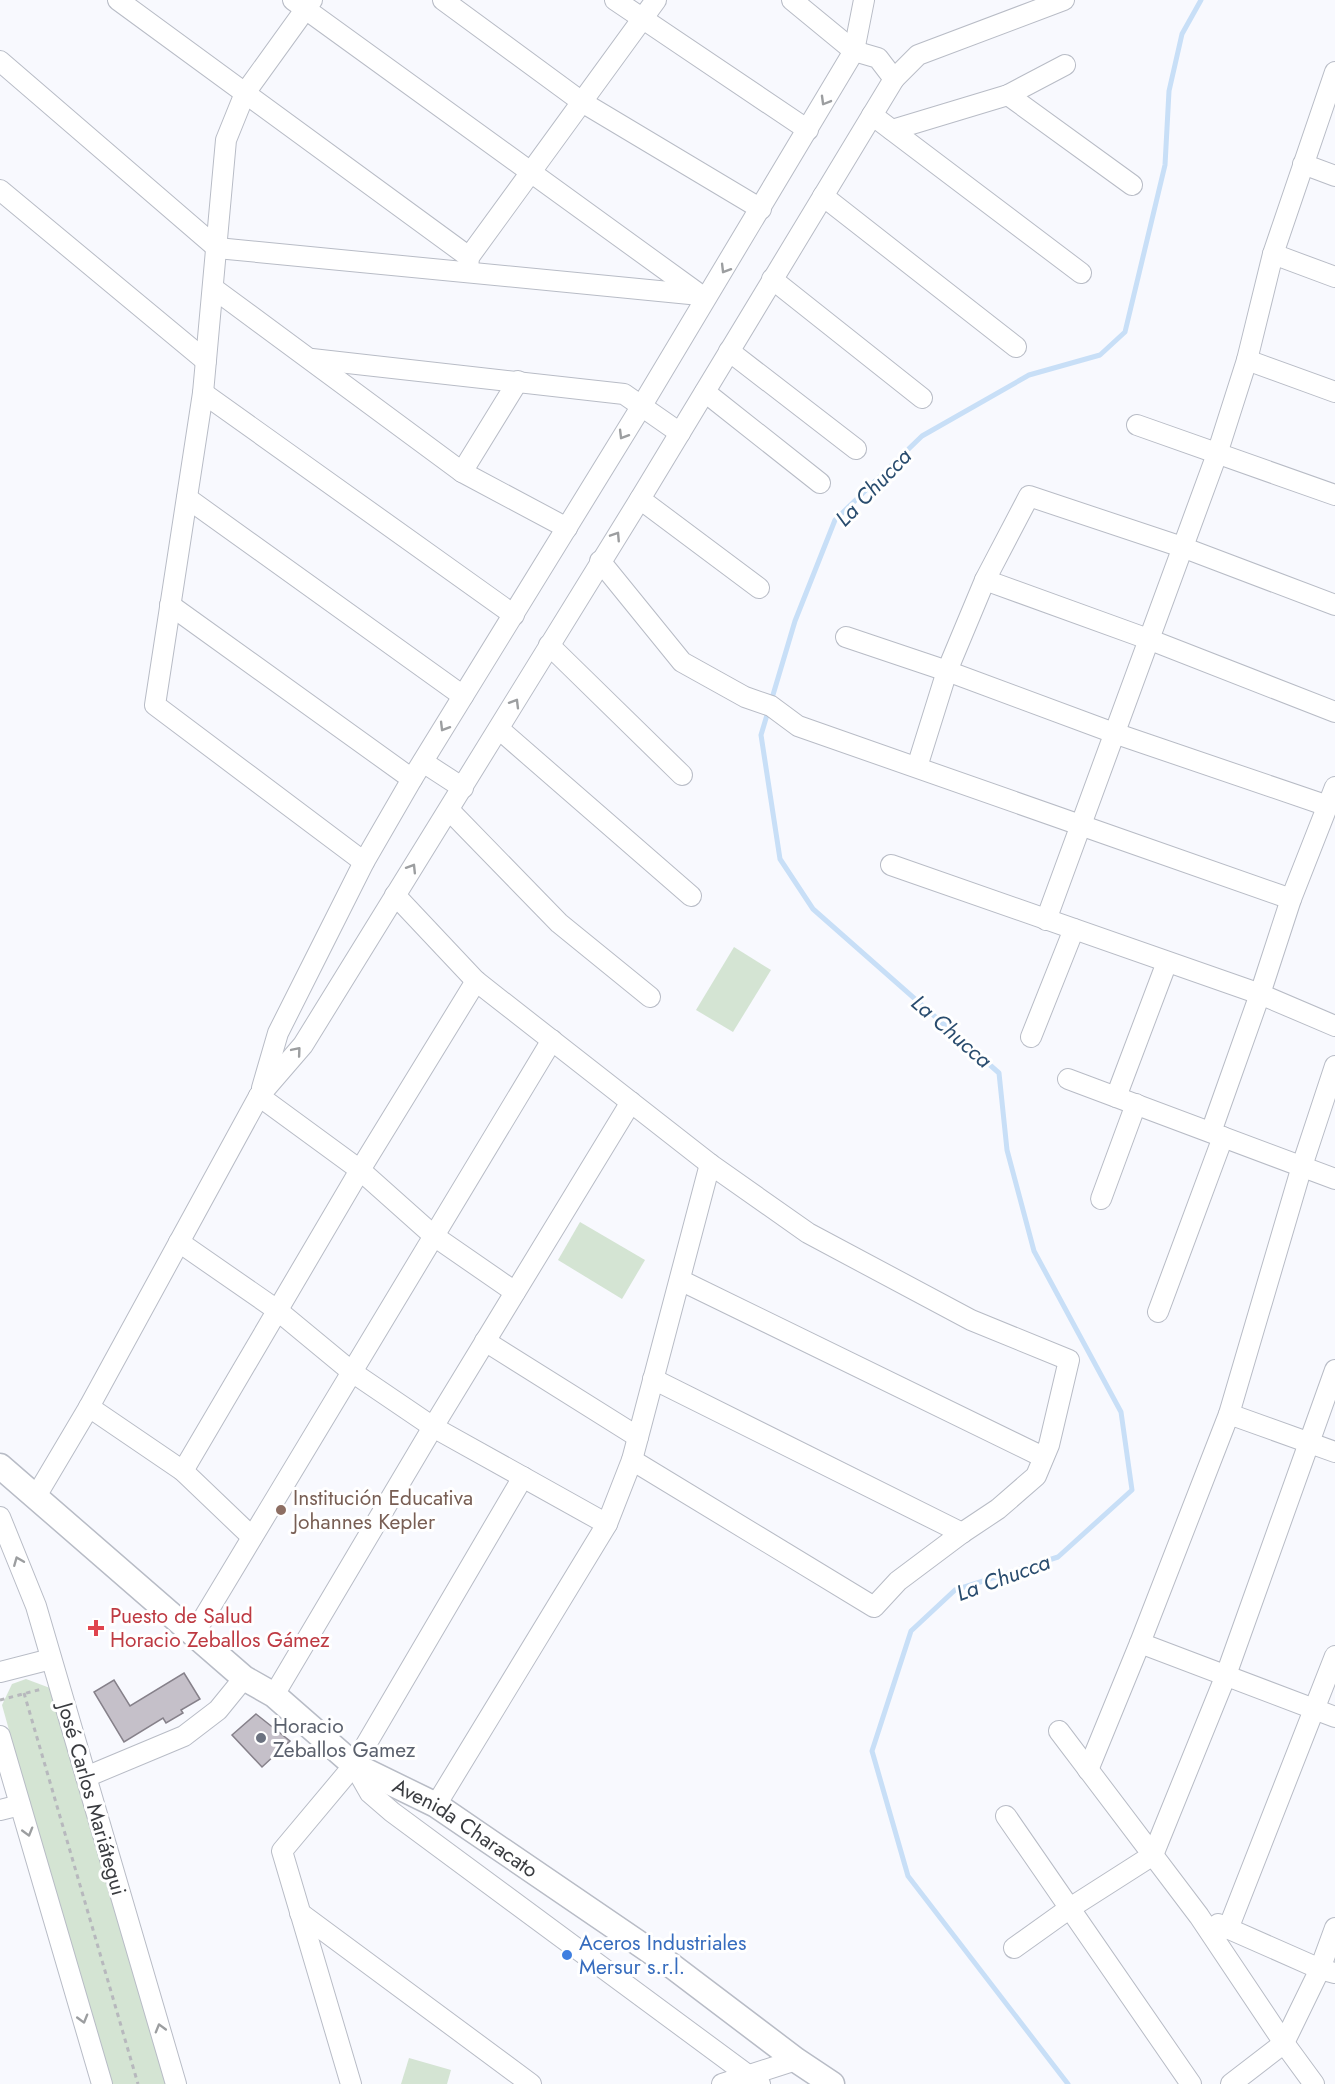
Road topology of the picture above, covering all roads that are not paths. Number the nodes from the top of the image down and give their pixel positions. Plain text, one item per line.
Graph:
1 (118, 0) edge
2 (443, 0) edge
3 (615, 0) edge
4 (656, 0) edge
5 (792, 0) edge
6 (864, 0) edge
7 (1064, 0) edge
8 (304, 3) edge
9 (642, 19) junction
10 (854, 51) junction
11 (0, 61) edge
12 (1065, 65) dead end
13 (1335, 74) edge
14 (894, 79) junction
15 (245, 93) junction
16 (1008, 95) junction
17 (582, 102) junction
18 (872, 115) junction
19 (808, 130) junction
20 (892, 130) junction
21 (1303, 164) junction
22 (530, 172) junction
23 (1335, 176) edge
24 (1132, 185) dead end
25 (0, 190) edge
26 (823, 196) junction
27 (761, 209) junction
28 (217, 248) junction
29 (1272, 254) junction
30 (468, 265) junction
31 (1081, 273) dead end
32 (1335, 277) edge
33 (772, 279) junction
34 (213, 288) junction
35 (703, 297) junction
36 (1016, 347) dead end
37 (729, 351) junction
38 (309, 359) junction
39 (1247, 360) junction
40 (206, 361) junction
41 (518, 381) junction
42 (705, 392) junction
43 (1335, 392) edge
44 (203, 393) junction
45 (922, 398) dead end
46 (641, 407) junction
47 (1137, 425) dead end
48 (680, 433) junction
49 (856, 449) dead end
50 (1217, 454) junction
51 (462, 472) junction
52 (820, 483) dead end
53 (1335, 495) edge
54 (187, 498) junction
55 (640, 499) junction
56 (567, 528) junction
57 (1182, 547) junction
58 (600, 561) junction
59 (985, 580) junction
60 (759, 588) dead end
61 (170, 605) junction
62 (1335, 605) edge
63 (514, 615) junction
64 (846, 637) dead end
65 (1148, 639) junction
66 (549, 645) junction
67 (947, 671) junction
68 (463, 696) junction
69 (1335, 712) edge
70 (499, 729) junction
71 (1114, 733) junction
72 (423, 762) junction
73 (917, 767) junction
74 (682, 775) dead end
75 (412, 779) junction
76 (463, 788) junction
77 (1331, 796) edge
78 (448, 810) junction
79 (1081, 827) junction
80 (364, 862) junction
81 (891, 865) dead end
82 (395, 895) junction
83 (691, 896) dead end
84 (1291, 899) junction
85 (1046, 920) junction
86 (1074, 929) junction
87 (1167, 962) junction
88 (476, 981) junction
89 (1260, 994) junction
90 (650, 997) dead end
91 (1335, 1026) edge
92 (1031, 1037) dead end
93 (552, 1040) junction
94 (1335, 1066) edge
95 (1068, 1079) dead end
96 (259, 1096) junction
97 (1116, 1096) junction
98 (631, 1102) junction
99 (1136, 1104) junction
100 (1217, 1135) junction
101 (710, 1164) junction
102 (1302, 1167) junction
103 (360, 1170) junction
104 (1335, 1179) edge
105 (1101, 1199) dead end
106 (434, 1236) junction
107 (179, 1242) junction
108 (680, 1280) junction
109 (515, 1292) junction
110 (278, 1311) junction
111 (1158, 1312) dead end
112 (485, 1341) junction
113 (1335, 1370) edge
114 (352, 1372) junction
115 (653, 1379) junction
116 (88, 1407) junction
117 (1229, 1414) junction
118 (433, 1427) junction
119 (638, 1437) junction
120 (1310, 1442) junction
121 (1335, 1452) edge
122 (1043, 1457) junction
123 (632, 1460) junction
124 (0, 1466) edge
125 (183, 1471) junction
126 (523, 1477) junction
127 (35, 1498) junction
128 (0, 1516) edge
129 (607, 1524) junction
130 (962, 1533) junction
131 (252, 1537) junction
132 (194, 1634) junction
133 (1140, 1643) junction
134 (1335, 1656) edge
135 (51, 1659) junction
136 (0, 1672) edge
137 (1226, 1675) junction
138 (244, 1678) junction
139 (274, 1695) junction
140 (1315, 1709) junction
141 (1335, 1717) edge
142 (1059, 1731) dead end
143 (0, 1736) edge
144 (354, 1765) junction
145 (1088, 1770) junction
146 (86, 1777) junction
147 (20, 1804) junction
148 (436, 1805) junction
149 (0, 1810) edge
150 (1006, 1816) dead end
151 (1153, 1855) junction
152 (1070, 1908) junction
153 (300, 1913) junction
154 (1199, 1916) junction
155 (1335, 1928) edge
156 (1228, 1929) junction
157 (1014, 1948) dead end
158 (1328, 1971) edge
159 (1284, 2043) junction
160 (796, 2060) junction
161 (755, 2080) edge
162 (102, 2084) edge
163 (176, 2084) edge
164 (351, 2084) edge
165 (531, 2084) edge
166 (722, 2084) edge
167 (832, 2084) edge
168 (1191, 2084) edge
169 (1231, 2084) edge
170 (1314, 2084) edge

1 - 15 street
2 - 17 street
3 - 9 street
4 - 9 street
5 - 10 street
6 - 10 street
7 - 14 street
8 - 15 street
8 - 22 street
9 - 17 street
9 - 19 street
10 - 14 street
10 -> 19 street
11 - 28 street
12 - 16 street
13 - 21 street
14 - 18 street
15 - 28 street
15 - 30 street
16 - 20 street
16 - 24 street
17 - 22 street
17 - 27 street
18 - 20 street
18 - 26 street
19 - 27 street
20 - 31 street
21 - 23 street
21 - 29 street
22 - 30 street
22 - 35 street
25 - 40 street
26 - 33 street
26 - 36 street
27 -> 35 street
28 - 30 street
28 - 34 street
29 - 32 street
29 - 39 street
30 - 35 street
33 - 37 street
33 - 45 street
34 - 38 street
34 - 40 street
35 - 46 street
37 - 42 street
37 - 49 street
38 - 41 street
38 - 51 street
39 - 43 street
39 - 50 street
40 - 44 street
41 - 46 street
41 - 51 street
42 - 48 street
42 - 52 street
44 - 54 street
44 - 63 street
46 - 48 street
46 -> 56 street
47 - 50 street
48 - 55 street
50 - 53 street
50 - 57 street
51 - 56 street
54 - 61 street
54 - 68 street
58 -> 55 street
55 - 60 street
56 - 63 street
57 - 59 street
57 - 62 street
57 - 65 street
58 - 66 street
58 - 73 street
59 - 65 street
59 - 67 street
61 - 75 street
61 - 80 street
63 - 68 street
64 - 67 street
65 - 69 street
65 - 71 street
70 -> 66 street
66 - 74 street
67 - 71 street
67 - 73 street
68 -> 72 street
70 - 76 street
70 - 83 street
71 - 77 street
71 - 79 street
72 - 75 street
72 - 76 street
73 - 79 street
75 - 80 street
76 - 78 street
77 - 84 street
82 -> 78 street
78 - 90 street
79 - 84 street
79 - 85 street
80 - 96 street
81 - 85 street
82 - 88 street
96 -> 82 street
84 - 89 street
85 - 86 street
86 - 87 street
86 - 92 street
87 - 89 street
87 - 97 street
88 - 93 street
88 - 103 street
89 - 91 street
89 - 100 street
93 - 98 street
93 - 106 street
94 - 102 street
95 - 97 street
96 - 103 street
96 - 107 street
97 - 99 street
98 - 101 street
98 - 109 street
99 - 100 street
99 - 105 street
100 - 102 street
100 - 111 street
101 - 108 street
101 - 122 street
102 - 104 street
102 - 117 street
103 - 106 street
103 - 110 street
106 - 109 street
106 - 114 street
107 - 110 street
107 - 116 street
108 - 115 street
108 - 122 street
109 - 112 street
110 - 114 street
110 - 125 street
112 - 118 street
112 - 119 street
113 - 120 street
114 - 118 street
114 - 131 street
115 - 119 street
115 - 130 street
116 - 125 street
116 - 127 street
117 - 120 street
117 - 133 street
118 - 126 street
118 - 139 street
119 - 123 street
120 - 121 street
120 - 137 street
122 - 130 street
123 - 129 street
123 - 130 street
124 - 127 main road, Avenida Characato
125 - 131 street
126 - 129 street
126 - 144 street
127 - 132 main road, Avenida Characato
135 -> 128 street, José Carlos Mariátegui
129 - 148 street
131 - 132 street
132 - 138 main road, Avenida Characato
133 - 137 street
133 - 145 street
134 - 140 street
135 - 136 street
135 - 146 street, José Carlos Mariátegui
137 - 140 street
137 - 151 street
138 - 139 main road, Avenida Characato
138 - 146 street
139 - 144 main road, Avenida Characato
140 - 141 street
140 - 156 street
142 - 145 street
143 - 147 street
144 - 148 main road, Avenida Characato
144 - 153 street
144 - 161 street
145 - 151 street
163 -> 146 street, José Carlos Mariátegui
147 - 149 street
147 -> 162 street
148 - 160 main road, Avenida Characato
150 - 152 street
151 - 152 street
151 - 154 street
152 - 157 street
152 - 168 street
153 - 164 street
153 - 165 street
154 - 156 street
154 - 159 street
155 - 158 street
156 - 158 street
158 - 159 street
159 - 169 street
159 - 170 street
160 - 161 street
160 - 167 main road, Avenida Characato
161 - 166 street

